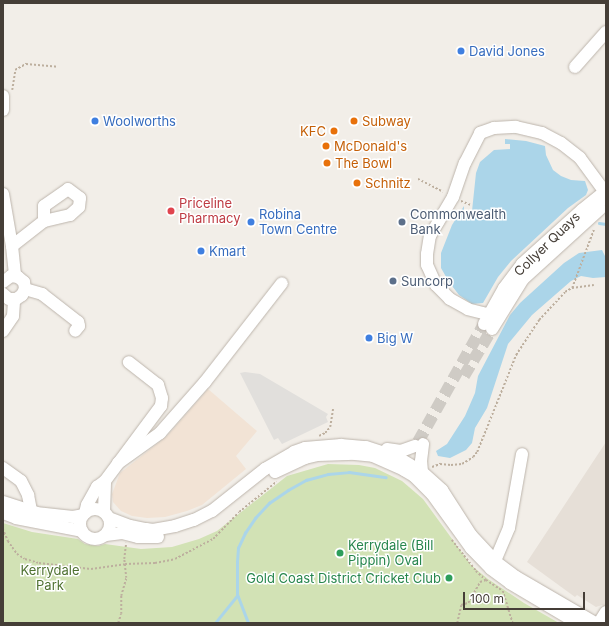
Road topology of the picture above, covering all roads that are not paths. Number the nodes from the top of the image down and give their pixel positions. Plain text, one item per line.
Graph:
1 (606, 32) edge
2 (575, 67) dead end
3 (7, 96) edge
4 (3, 110) edge
5 (606, 192) edge
6 (3, 194) edge
7 (606, 205) edge
8 (594, 214) junction
9 (44, 221) dead end
10 (12, 246) junction
11 (14, 276) junction
12 (3, 282) edge
13 (282, 283) dead end
14 (25, 288) junction
15 (3, 294) edge
16 (14, 300) junction
17 (491, 321) junction
18 (3, 331) edge
19 (75, 331) dead end
20 (130, 362) dead end
21 (419, 444) junction
22 (374, 449) junction
23 (522, 454) dead end
24 (118, 463) junction
25 (407, 465) junction
26 (3, 468) edge
27 (426, 470) junction
28 (104, 481) junction
29 (3, 502) edge
30 (31, 512) junction
31 (3, 513) edge
32 (84, 514) junction
33 (106, 515) junction
34 (82, 531) junction
35 (106, 535) junction
36 (494, 566) junction
37 (606, 612) edge
38 (577, 623) edge
39 (595, 623) edge
40 (599, 623) edge

1 - 2 street
3 - 4 street
5 - 8 street
5 - 17 street, Collyer Quays
5 - 17 street
6 - 10 street
7 - 8 street, Collyer Quays
8 - 17 street, Collyer Quays
9 - 10 street
10 - 11 street
11 - 12 street
11 - 14 street
13 - 24 street
14 - 16 street
14 - 19 street
15 - 16 street
16 - 18 street
20 - 24 street
21 - 22 street
21 - 25 street
21 - 27 street
22 - 25 street
22 - 33 street
23 - 36 street
24 - 28 street
25 - 27 street
25 - 35 street
25 - 36 street
26 - 30 street
27 - 36 street
28 - 32 street
28 - 33 street
29 - 30 street
30 - 32 street
31 - 34 street
32 - 33 street
32 - 34 street
33 - 35 street
34 - 35 street
36 - 38 street
36 - 39 street
37 - 40 street

